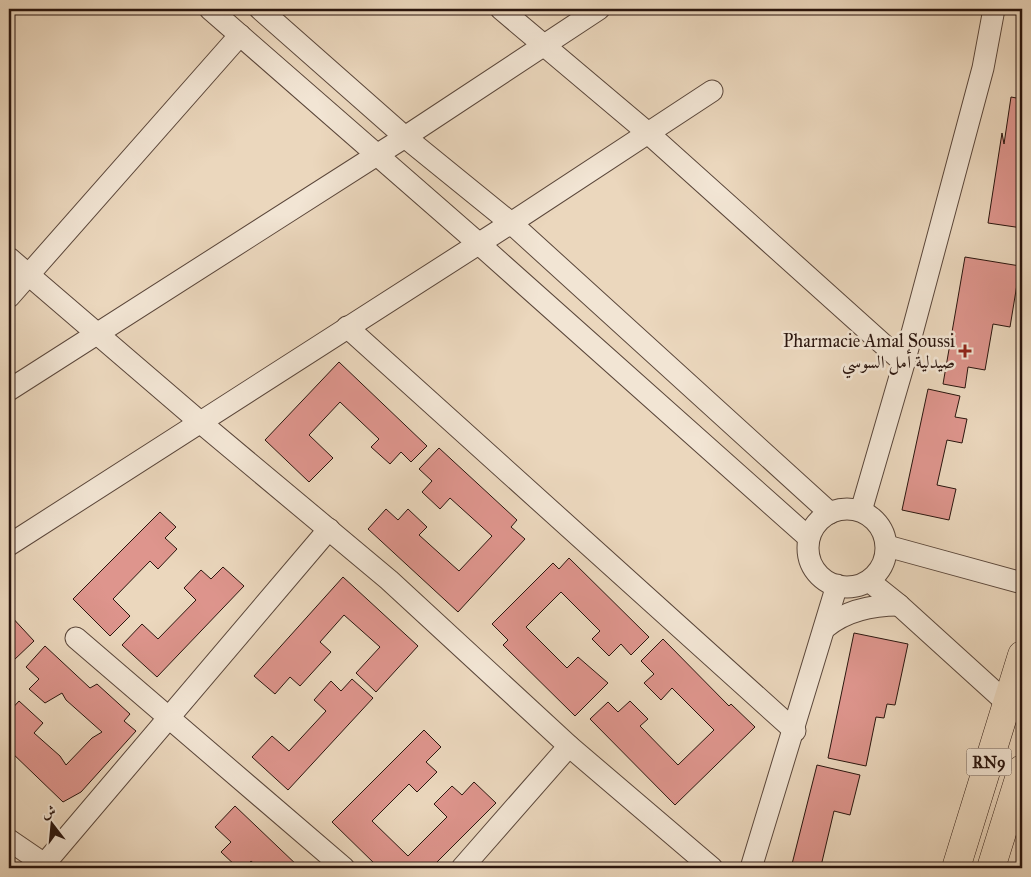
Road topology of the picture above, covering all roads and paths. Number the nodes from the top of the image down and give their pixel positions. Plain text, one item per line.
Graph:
1 (210, 9) edge
2 (261, 9) edge
3 (501, 9) edge
4 (599, 9) edge
5 (994, 9) edge
6 (240, 35) junction
7 (542, 45) junction
8 (712, 92) dead end
9 (648, 133) junction
10 (405, 137) junction
11 (376, 156) junction
12 (512, 223) junction
13 (478, 243) junction
14 (9, 258) edge
15 (28, 275) junction
16 (9, 297) edge
17 (347, 327) junction
18 (97, 333) junction
19 (904, 363) junction
20 (9, 390) edge
21 (200, 422) junction
22 (861, 511) junction
23 (830, 513) junction
24 (330, 529) junction
25 (809, 538) junction
26 (9, 545) edge
27 (887, 546) junction
28 (869, 580) junction
29 (1022, 583) edge
30 (838, 585) junction
31 (899, 605) junction
32 (826, 627) junction
33 (76, 638) dead end
34 (1022, 655) edge
35 (1007, 703) junction
36 (167, 718) junction
37 (795, 730) junction
38 (569, 746) junction
39 (1022, 769) edge
40 (9, 840) edge
41 (45, 867) edge
42 (344, 868) edge
43 (462, 868) edge
44 (712, 868) edge
45 (751, 868) edge
46 (956, 868) edge
47 (991, 868) edge

1 - 6 street
2 - 10 street
3 - 7 street
4 - 7 street
5 - 19 street
6 - 11 street
6 - 15 street
7 - 9 street
7 - 10 street
8 - 9 street
9 - 12 street
9 - 19 street
10 - 11 street
10 - 12 street
11 - 13 street
11 - 18 street
12 - 13 street
12 - 23 street
13 - 17 street
13 - 25 street
14 - 15 street
15 - 16 street
15 - 18 street
17 - 21 street
17 - 37 street
18 - 20 street
18 - 21 street
19 - 22 street
21 - 24 street
21 - 26 street
22 - 23 street
22 - 27 street
23 - 25 street
24 - 36 street
24 - 38 street
25 - 30 street
27 - 28 street
27 - 29 street
28 - 30 street
28 - 31 street
30 - 32 street
31 - 32 street
31 - 35 street
32 - 37 street
33 - 36 street
34 - 35 highway, RN9
35 - 46 highway, RN9
36 - 41 street
36 - 42 street
37 - 45 street
38 - 43 street
38 - 44 street
39 - 47 highway, RN9
40 - 41 street

